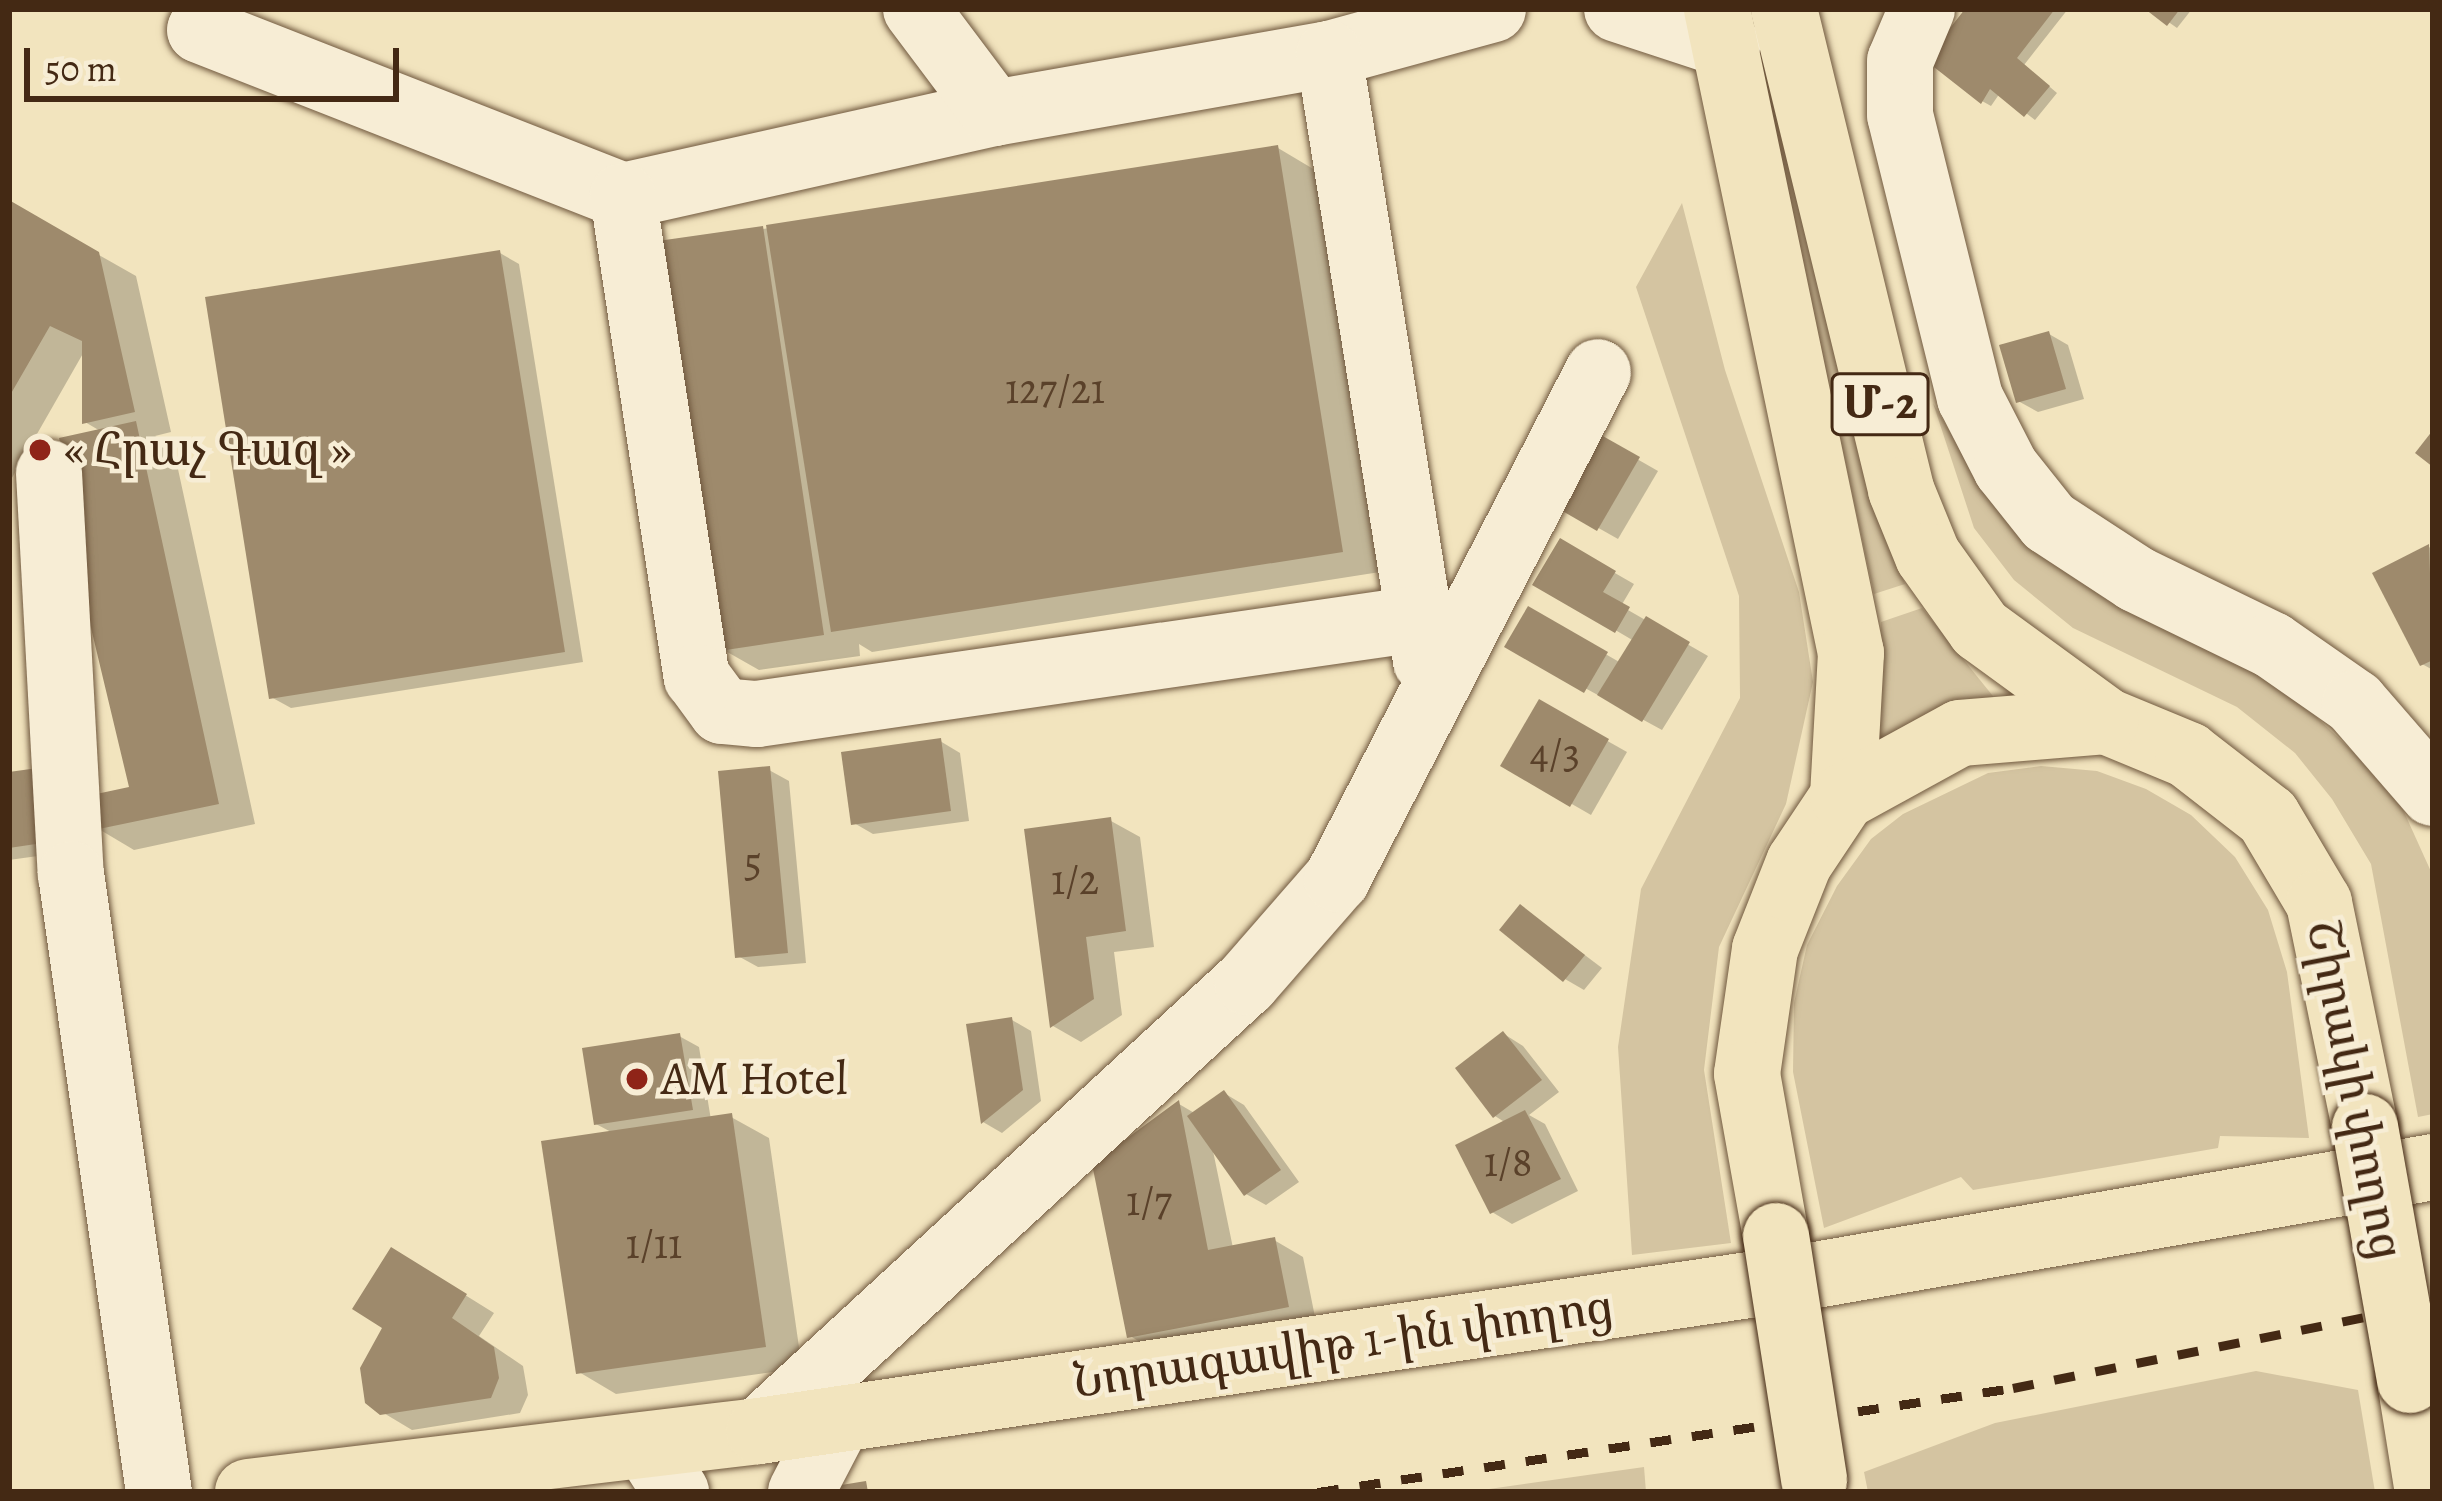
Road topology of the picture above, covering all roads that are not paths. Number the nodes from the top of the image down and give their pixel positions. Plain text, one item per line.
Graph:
1 (916, 9) edge
2 (1492, 9) edge
3 (1617, 9) edge
4 (1784, 9) edge
5 (1922, 9) edge
6 (192, 16) edge
7 (1722, 27) edge
8 (1329, 54) junction
9 (994, 113) junction
10 (622, 196) junction
11 (1598, 372) dead end
12 (49, 473) dead end
13 (1424, 618) junction
14 (1432, 706) junction
15 (2106, 722) junction
16 (2433, 793) edge
17 (1843, 797) junction
18 (2433, 1167) edge
19 (839, 1419) junction
20 (759, 1431) junction
21 (638, 1469) edge
22 (427, 1482) edge
23 (1815, 1486) edge
24 (159, 1492) edge
25 (248, 1492) edge
26 (801, 1492) edge
27 (2428, 1492) edge

1 - 9 street
2 - 8 street
3 - 7 street
4 - 15 main road, Շիրակի փողոց / Մ-2
5 - 16 street
6 - 10 street
7 - 17 main road, Շիրակի փողոց / Մ-2
8 - 9 street
8 - 13 street
9 - 10 street
10 - 13 street
11 - 14 street
12 - 24 street
13 - 14 street
14 - 20 street
15 - 17 main road, Շիրակի փողոց / Մ-2
15 - 27 main road, Շիրակի փողոց / Մ-2, bridge
17 - 23 main road, Շիրակի փողոց / Մ-2, bridge
18 - 19 main road, Նորագավիթ 1-ին փողոց
19 - 20 main road, Նորագավիթ 1-ին փողոց
19 - 26 street
20 - 21 main road, Նորագավիթ 1-ին փողոց
21 - 22 main road, Նորագավիթ 1-ին փողոց
22 - 25 main road, Նորագավիթ 1-ին փողոց

